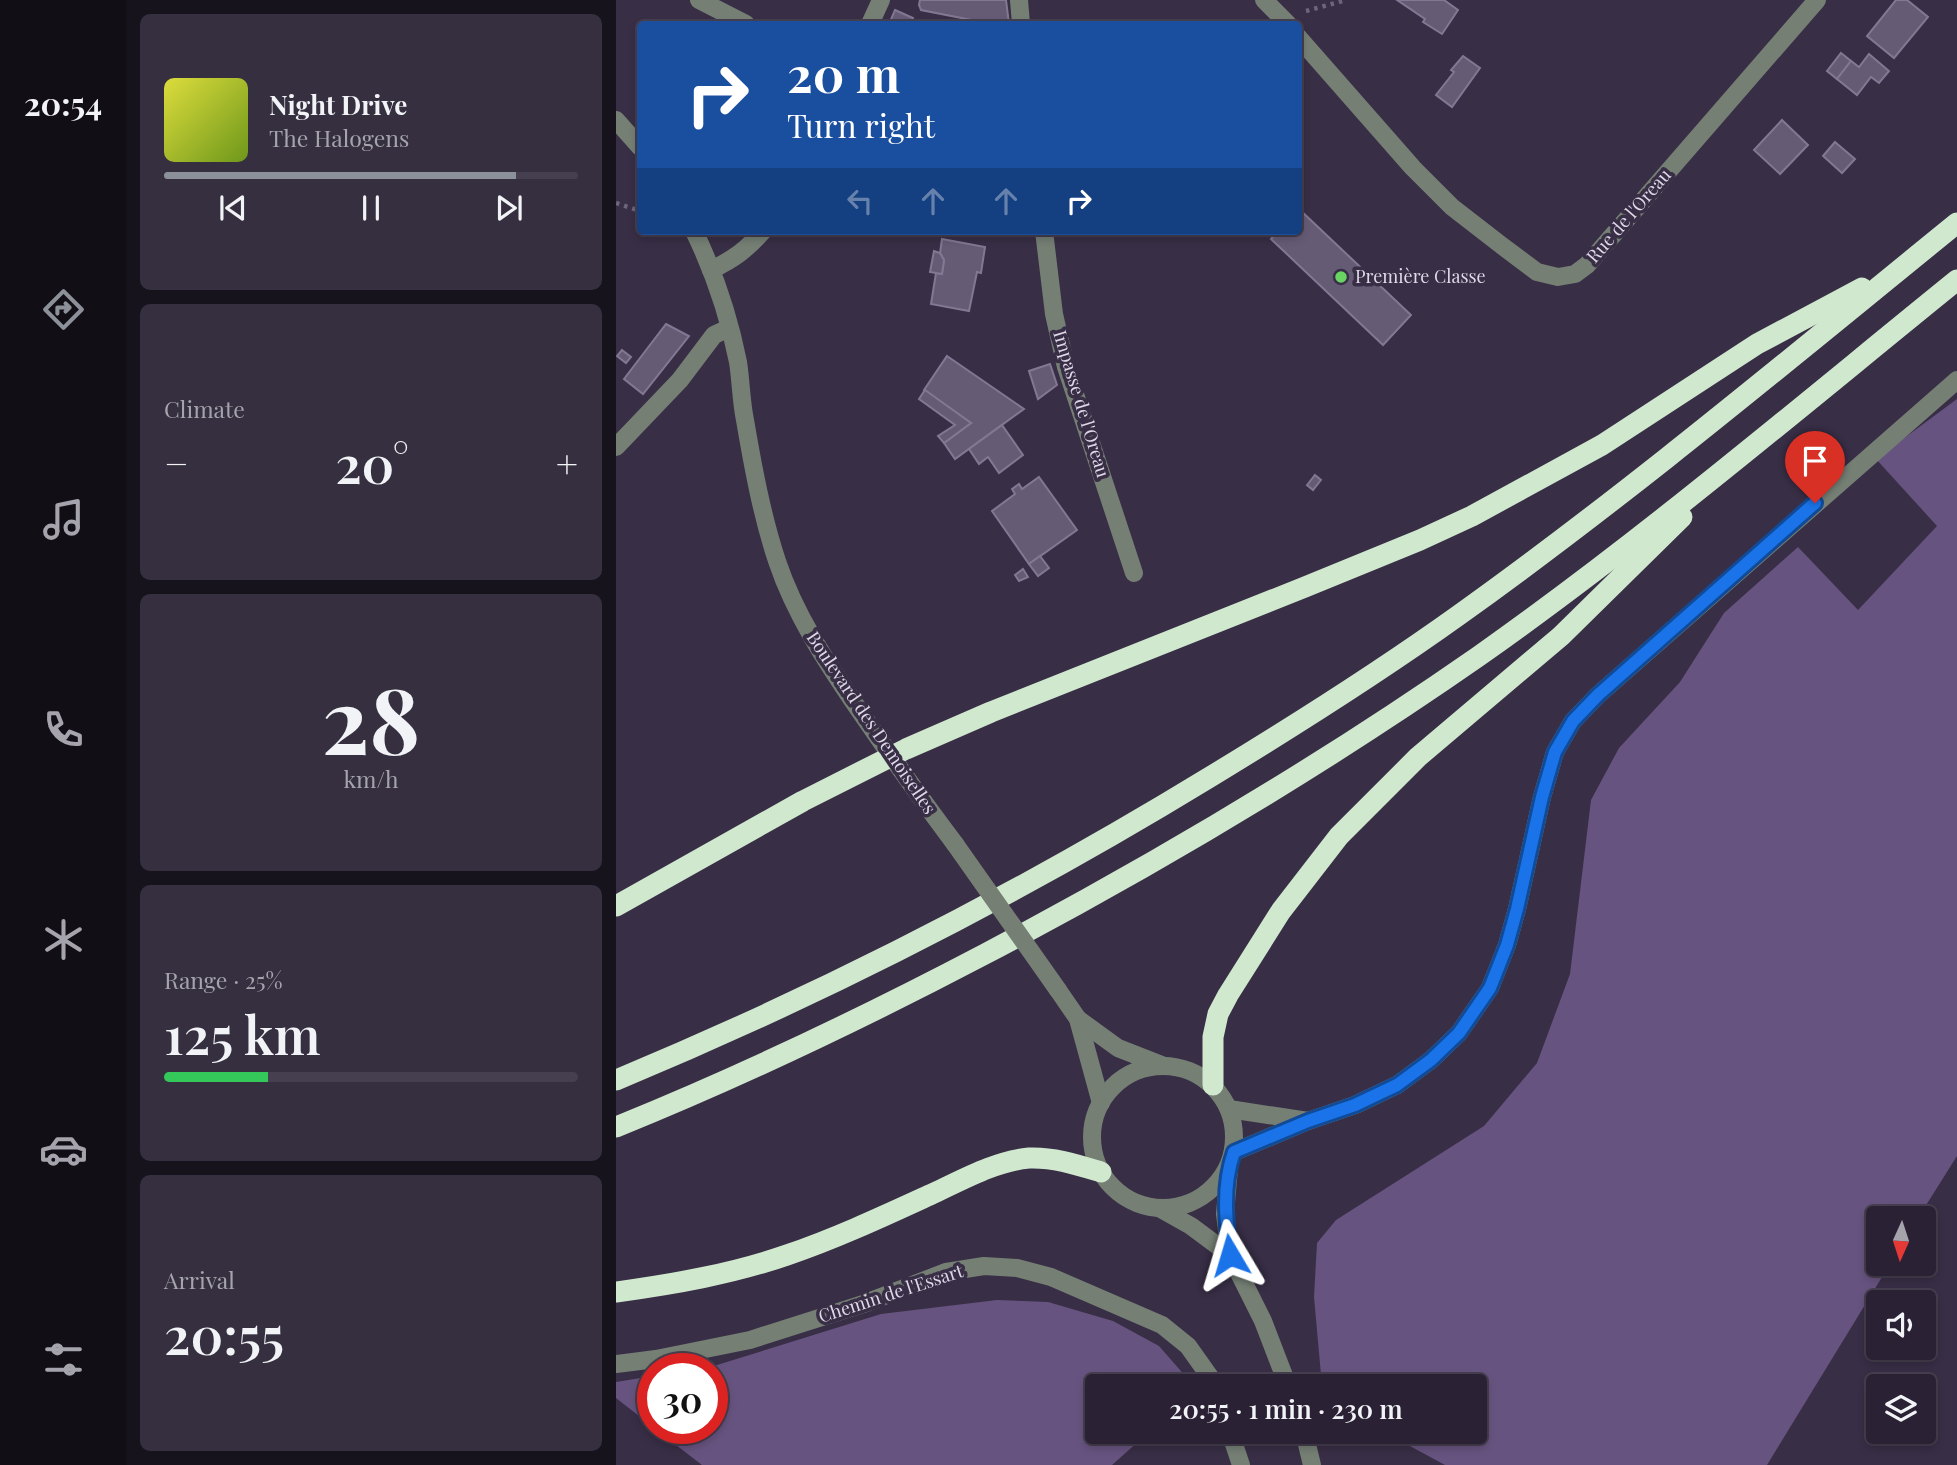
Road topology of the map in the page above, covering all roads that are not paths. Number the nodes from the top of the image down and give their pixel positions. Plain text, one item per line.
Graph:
1 (699, 0) edge
2 (881, 0) edge
3 (1019, 0) edge
4 (1264, 0) edge
5 (1817, 0) edge
6 (740, 21) edge
7 (871, 21) edge
8 (1021, 21) edge
9 (1285, 21) edge
10 (1302, 42) edge
11 (616, 120) edge
12 (637, 144) edge
13 (1957, 223) edge
14 (696, 235) edge
15 (759, 235) edge
16 (1044, 235) edge
17 (1904, 266) junction
18 (711, 270) junction
19 (1957, 280) edge
20 (729, 328) junction
21 (1957, 380) edge
22 (1763, 437) junction
23 (616, 447) edge
24 (1134, 573) dead end
25 (890, 756) junction
26 (616, 906) edge
27 (1078, 1019) junction
28 (1164, 1066) junction
29 (616, 1080) edge
30 (1213, 1085) junction
31 (1101, 1103) junction
32 (1229, 1109) junction
33 (1308, 1121) junction
34 (616, 1127) edge
35 (1231, 1159) junction
36 (1101, 1172) junction
37 (1159, 1208) junction
38 (1230, 1255) junction
39 (616, 1292) edge
40 (616, 1364) edge
41 (1208, 1374) edge
42 (1283, 1374) edge
43 (1234, 1444) edge
44 (1307, 1444) edge
45 (1241, 1465) edge
46 (1312, 1465) edge

1 - 6 street
2 - 7 street
3 - 8 street
4 - 9 street
5 - 10 street, Rue de l'Oreau
11 - 12 street
13 - 17 highway
14 - 18 street, Boulevard des Demoiselles
15 - 18 street
16 - 24 street, Impasse de l'Oreau
17 - 25 highway
17 - 29 highway
18 - 20 street, Boulevard des Demoiselles
19 - 22 highway
20 - 23 street
20 - 25 street, Boulevard des Demoiselles
21 - 33 street
22 - 30 highway
22 - 34 highway
25 - 26 highway
25 - 27 street, Boulevard des Demoiselles, bridge
27 - 28 street, Boulevard des Demoiselles
27 - 31 street, Boulevard des Demoiselles
28 - 30 street
28 - 31 street
30 - 32 street
31 - 36 street
32 - 33 street
32 - 35 street
33 - 35 street
35 - 37 street
35 - 38 street
36 - 37 street
36 - 39 highway
37 - 38 street
38 - 42 street
40 - 41 street, Chemin de l'Essart
43 - 45 street
44 - 46 street

